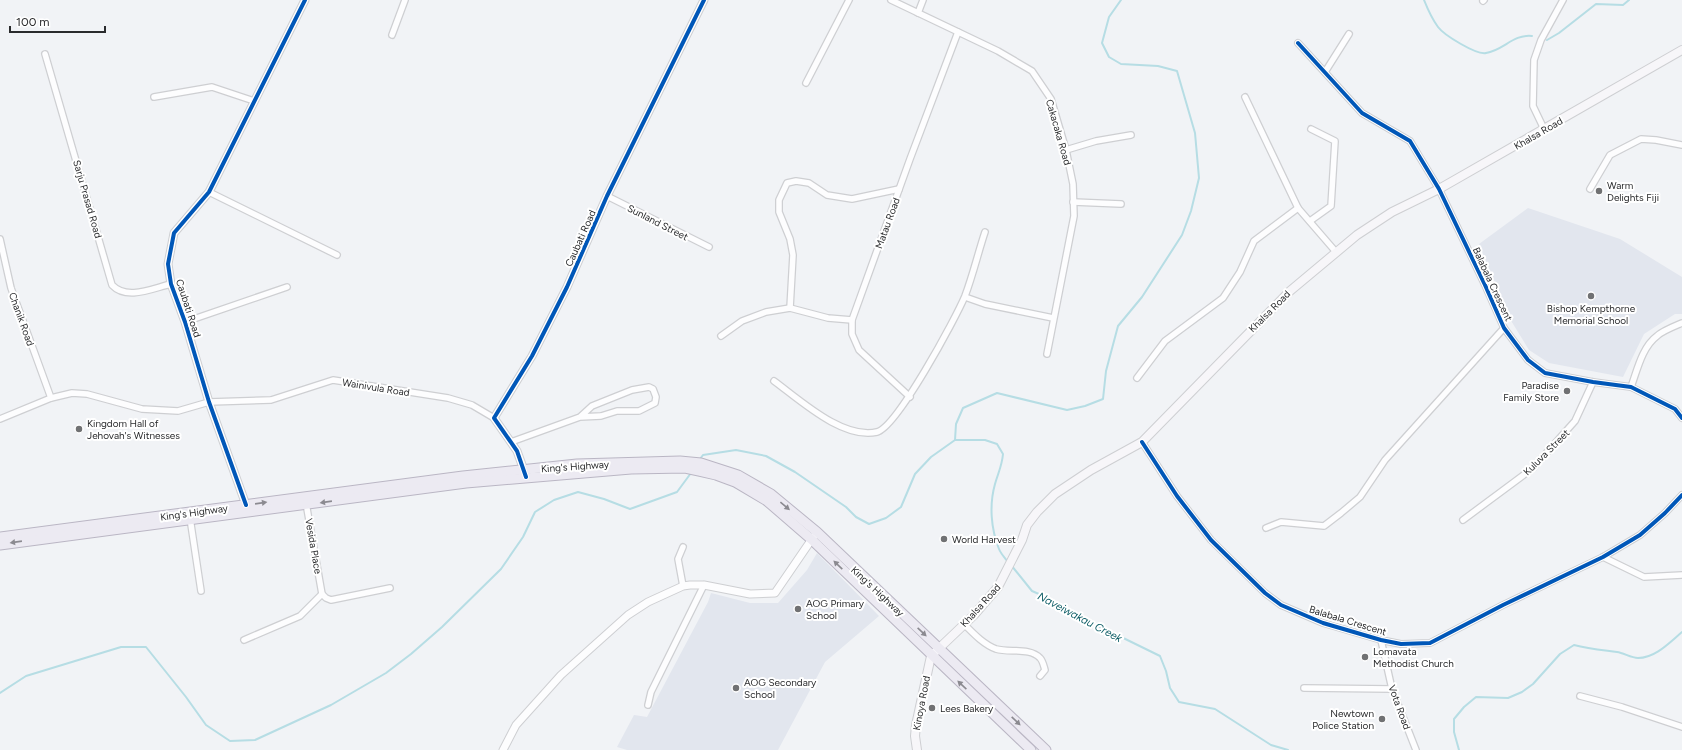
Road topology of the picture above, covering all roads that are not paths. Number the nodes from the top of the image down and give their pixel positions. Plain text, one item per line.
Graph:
1 (305, 0) edge
2 (405, 0) edge
3 (704, 0) edge
4 (849, 0) edge
5 (891, 0) edge
6 (923, 0) edge
7 (1563, 0) edge
8 (918, 13) junction
9 (958, 32) junction
10 (1349, 34) dead end
11 (392, 35) dead end
12 (1298, 43) dead end
13 (1682, 50) edge
14 (45, 54) dead end
15 (1325, 72) junction
16 (806, 83) dead end
17 (154, 97) dead end
18 (1245, 97) dead end
19 (254, 101) junction
20 (1311, 129) dead end
21 (1544, 129) junction
22 (1130, 134) dead end
23 (1682, 145) edge
24 (1066, 150) junction
25 (899, 189) junction
26 (1439, 189) junction
27 (1590, 189) dead end
28 (209, 192) junction
29 (607, 196) junction
30 (1073, 202) junction
31 (1121, 204) dead end
32 (1298, 208) junction
33 (1310, 221) junction
34 (985, 232) dead end
35 (0, 239) edge
36 (709, 247) dead end
37 (1336, 252) junction
38 (336, 255) dead end
39 (171, 284) junction
40 (287, 287) dead end
41 (965, 297) junction
42 (790, 308) junction
43 (1054, 318) junction
44 (852, 320) junction
45 (185, 322) junction
46 (1682, 323) edge
47 (1504, 328) junction
48 (721, 336) dead end
49 (1047, 354) dead end
50 (1137, 378) dead end
51 (774, 381) dead end
52 (1593, 382) junction
53 (1631, 386) junction
54 (910, 397) junction
55 (52, 398) junction
56 (209, 402) junction
57 (580, 416) junction
58 (494, 418) junction
59 (1682, 418) edge
60 (0, 419) edge
61 (511, 442) junction
62 (1142, 442) junction
63 (525, 473) junction
64 (1682, 495) edge
65 (306, 500) junction
66 (246, 505) junction
67 (190, 516) junction
68 (1462, 520) dead end
69 (1266, 528) dead end
70 (814, 536) junction
71 (0, 537) edge
72 (0, 545) edge
73 (683, 547) dead end
74 (1603, 557) junction
75 (1682, 575) edge
76 (704, 585) junction
77 (683, 586) junction
78 (390, 588) dead end
79 (201, 591) dead end
80 (322, 594) junction
81 (964, 624) junction
82 (244, 640) dead end
83 (1381, 640) junction
84 (939, 649) junction
85 (931, 656) junction
86 (1040, 676) dead end
87 (1304, 688) dead end
88 (1392, 689) junction
89 (1580, 696) dead end
90 (648, 705) dead end
91 (1682, 727) edge
92 (503, 750) edge
93 (917, 750) edge
94 (1031, 750) edge
95 (1046, 750) edge
96 (1416, 750) edge

1 - 19 street, Caubati Road
2 - 11 street
3 - 29 street, Caubati Road
4 - 16 street
5 - 8 street, Cakacaka Road
6 - 8 street
7 - 21 street
8 - 9 street, Cakacaka Road
9 - 24 street, Cakacaka Road
9 - 25 street, Matau Road
10 - 15 street
12 - 15 street, Balabala Crescent
13 - 21 main road, Khalsa Road
14 - 39 street, Sarju Prasad Road
15 - 26 street, Balabala Crescent
17 - 19 street
18 - 32 street
19 - 28 street, Caubati Road
20 - 33 street
21 - 26 main road, Khalsa Road
22 - 24 street
23 - 27 street
24 - 30 street, Cakacaka Road
25 - 42 street
25 - 44 street, Matau Road
26 - 37 main road, Khalsa Road
26 - 47 street, Balabala Crescent
28 - 38 street
28 - 39 street, Caubati Road
29 - 36 street, Sunland Street
29 - 58 street, Caubati Road
30 - 31 street
30 - 43 street, Cakacaka Road
32 - 33 street
32 - 50 street
33 - 37 street
34 - 41 street
35 - 55 street, Chanik Road
37 - 62 main road, Khalsa Road
39 - 45 street, Caubati Road
40 - 45 street
41 - 43 street
41 - 54 street
42 - 44 street
42 - 48 street
43 - 49 street, Cakacaka Road
44 - 54 street, Matau Road
45 - 56 street, Caubati Road
46 - 53 street
47 - 52 street, Balabala Crescent
47 - 69 street
51 - 54 street
52 - 53 street, Balabala Crescent
52 - 68 street, Kuluva Street
53 - 59 street, Balabala Crescent
55 - 56 street, Wainivula Road
55 - 60 street, Wainivula Road
56 - 58 street, Wainivula Road
56 - 66 street, Caubati Road
57 - 57 street
57 - 61 street
58 - 61 street
61 - 63 street
62 - 81 main road, Khalsa Road
62 - 83 street, Balabala Crescent
63 - 65 highway, King's Highway
63 - 70 highway, King's Highway
64 - 74 street, Balabala Crescent
66 -> 65 highway, King's Highway
65 - 67 highway, King's Highway
65 - 80 street, Vesida Place
66 - 67 highway, King's Highway
67 - 71 highway, King's Highway
67 -> 72 highway, King's Highway
67 - 79 street
70 - 76 street
70 -> 84 highway, King's Highway
85 -> 70 highway, King's Highway
73 - 77 street
74 - 75 street
74 - 83 street, Balabala Crescent
76 - 77 street
76 - 90 street
77 - 92 street
78 - 80 street
80 - 82 street
81 - 84 main road, Khalsa Road
81 - 86 street
83 - 88 street, Vota Road
84 - 85 main road, Khalsa Road
84 -> 95 highway, King's Highway
85 - 93 main road, Kinoya Road
94 -> 85 highway, King's Highway
87 - 88 street
88 - 96 street, Vota Road
89 - 91 street

